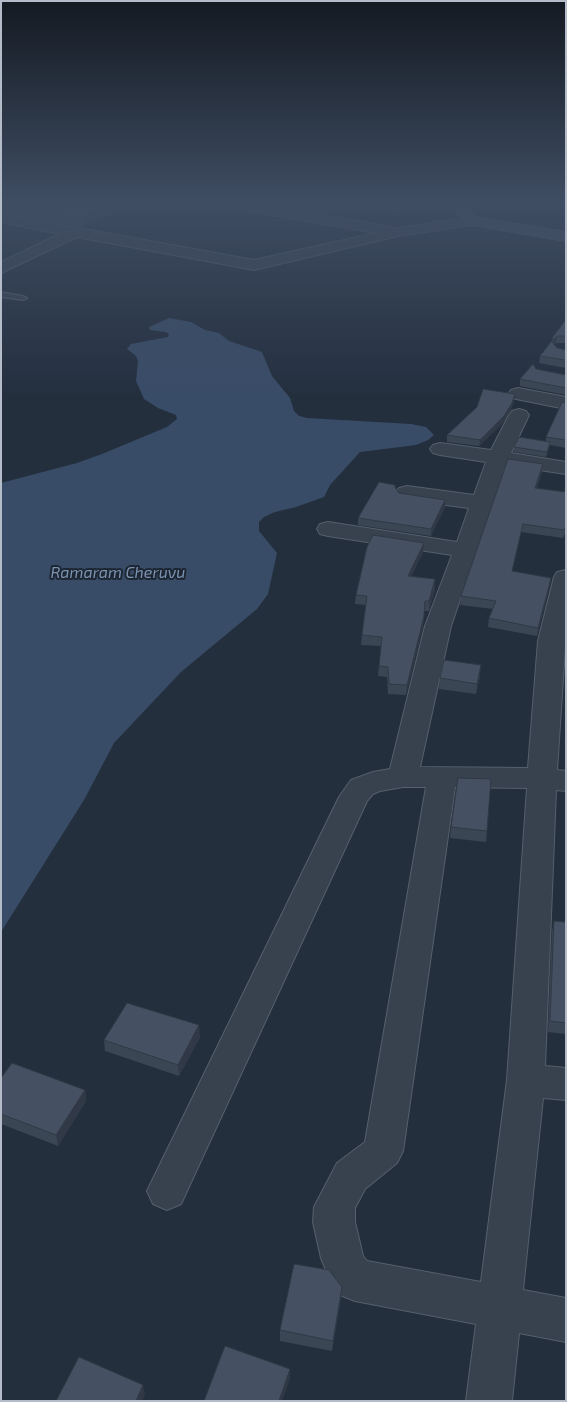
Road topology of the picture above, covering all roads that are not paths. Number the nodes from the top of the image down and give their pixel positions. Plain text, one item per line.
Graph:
1 (1, 294) edge
2 (22, 298) dead end
3 (518, 394) dead end
4 (566, 403) edge
5 (519, 415) dead end
6 (440, 450) dead end
7 (498, 458) junction
8 (566, 468) edge
9 (407, 493) edge
10 (482, 503) junction
11 (328, 529) dead end
12 (466, 550) junction
13 (566, 577) edge
14 (403, 777) junction
15 (442, 777) junction
16 (554, 780) edge
17 (526, 1080) junction
18 (566, 1084) edge
19 (167, 1191) dead end
20 (499, 1308) junction
21 (566, 1320) edge
22 (490, 1401) edge

1 - 2 lane
3 - 4 street
5 - 7 street
6 - 7 street
7 - 8 street
7 - 10 street
9 - 10 street
10 - 12 street
11 - 12 street
12 - 14 street
13 - 16 street
14 - 15 street
14 - 19 street
15 - 16 street
15 - 20 street
16 - 17 street
17 - 18 street
17 - 20 street
20 - 21 street
20 - 22 street

